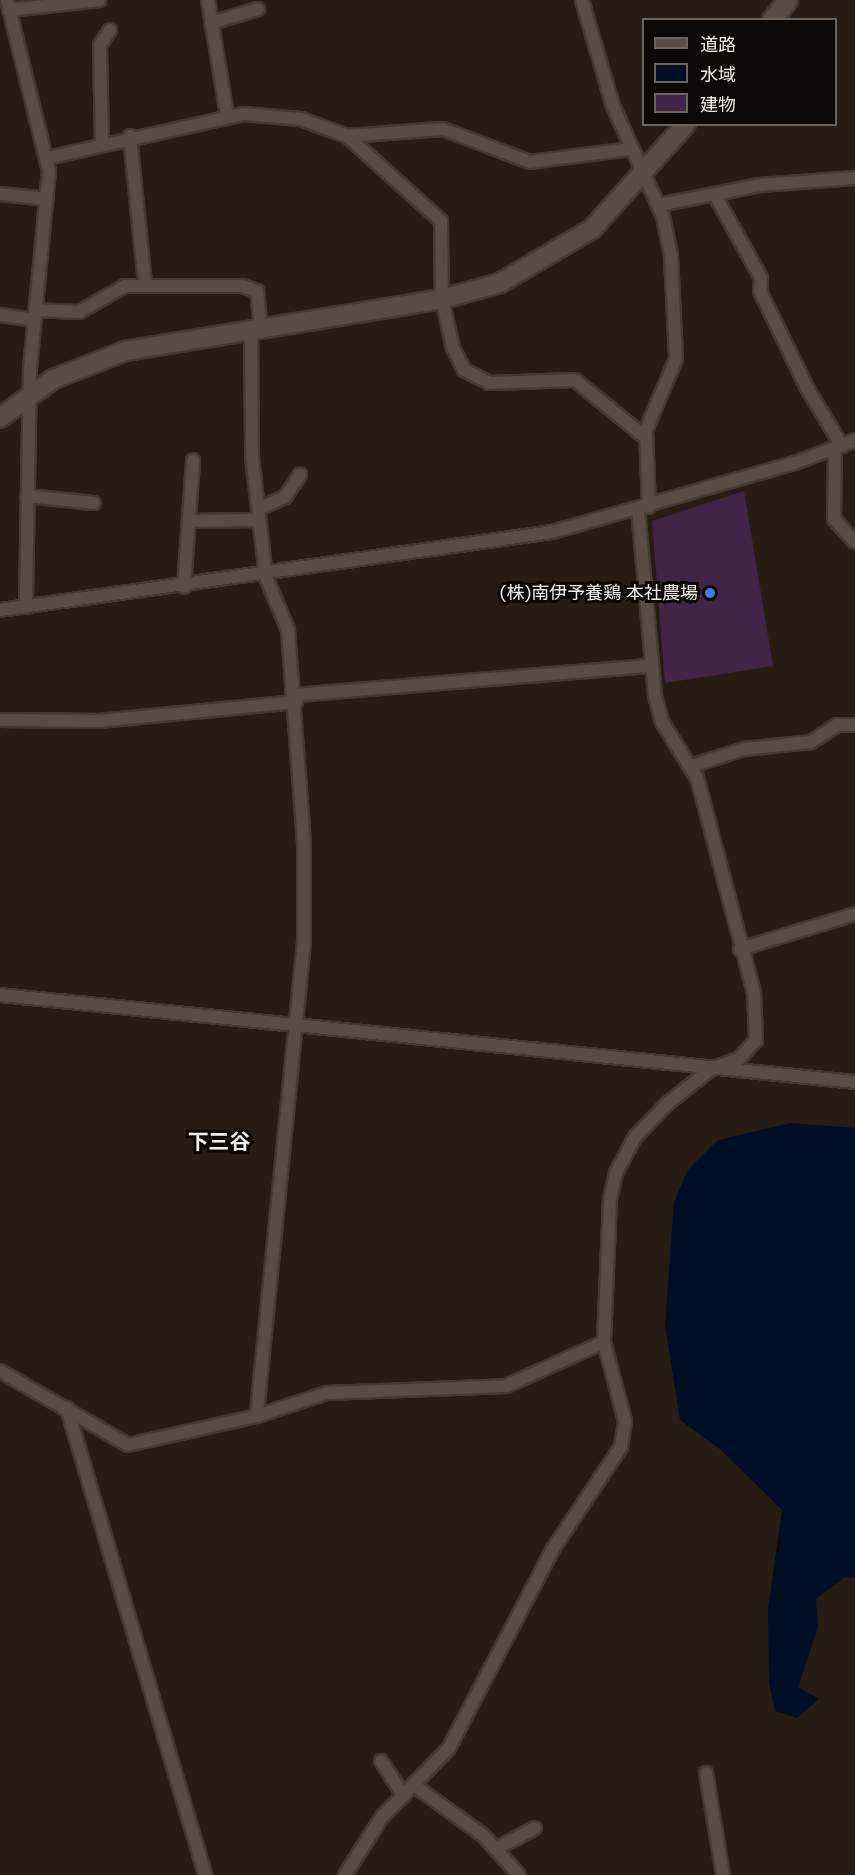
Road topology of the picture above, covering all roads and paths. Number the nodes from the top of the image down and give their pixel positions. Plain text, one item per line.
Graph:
1 (99, 0) edge
2 (208, 0) edge
3 (582, 0) edge
4 (788, 0) edge
5 (8, 5) edge
6 (258, 9) dead end
7 (774, 18) edge
8 (211, 23) junction
9 (110, 30) dead end
10 (227, 115) junction
11 (684, 126) edge
12 (130, 136) junction
13 (346, 136) junction
14 (102, 143) junction
15 (630, 150) junction
16 (47, 158) junction
17 (645, 175) junction
18 (855, 178) edge
19 (0, 194) edge
20 (716, 197) junction
21 (47, 199) junction
22 (659, 205) junction
23 (145, 284) junction
24 (442, 299) junction
25 (0, 315) edge
26 (35, 315) junction
27 (256, 330) junction
28 (29, 395) junction
29 (0, 418) edge
30 (645, 437) junction
31 (855, 440) edge
32 (839, 447) junction
33 (193, 460) dead end
34 (300, 475) dead end
35 (27, 496) junction
36 (94, 502) dead end
37 (643, 508) junction
38 (259, 515) junction
39 (189, 521) junction
40 (855, 542) edge
41 (266, 577) junction
42 (184, 587) junction
43 (26, 607) junction
44 (0, 610) edge
45 (649, 666) junction
46 (295, 698) junction
47 (0, 720) edge
48 (855, 725) edge
49 (691, 766) junction
50 (855, 914) edge
51 (740, 948) junction
52 (0, 995) edge
53 (297, 1024) junction
54 (711, 1069) junction
55 (855, 1082) edge
56 (604, 1342) junction
57 (0, 1371) edge
58 (67, 1408) junction
59 (257, 1416) junction
60 (381, 1761) dead end
61 (706, 1773) dead end
62 (415, 1786) junction
63 (404, 1796) junction
64 (535, 1828) dead end
65 (496, 1849) junction
66 (205, 1875) edge
67 (345, 1875) edge
68 (519, 1875) edge
69 (723, 1875) edge

1 - 5 street
2 - 8 street
3 - 15 street
4 - 7 street
5 - 16 street
6 - 8 street
8 - 10 street
9 - 14 street
10 - 12 street
10 - 13 street
11 - 17 street
12 - 14 street
12 - 23 street
13 - 15 street
13 - 24 street
14 - 16 street
15 - 17 street
16 - 21 street
17 - 22 street
17 - 24 street
18 - 20 street
19 - 21 street
20 - 22 street
20 - 32 street
21 - 26 street
22 - 30 street
23 - 26 street
23 - 27 street
24 - 27 street
24 - 30 street
25 - 26 street
26 - 28 street
27 - 28 street
27 - 38 street
28 - 29 street
28 - 35 street
30 - 37 street
31 - 32 street
32 - 37 street
32 - 40 street
33 - 39 street
34 - 38 street
35 - 36 street
35 - 43 street
37 - 41 street
37 - 45 street
38 - 39 street
38 - 41 street
39 - 42 street
41 - 42 street
41 - 46 street
42 - 43 street
43 - 44 street
45 - 46 street
45 - 49 street
46 - 47 street
46 - 53 street
48 - 49 street
49 - 51 street
50 - 51 street
51 - 54 street
52 - 53 street
53 - 54 street
53 - 59 street
54 - 55 street
54 - 56 street
56 - 59 street
56 - 62 street
57 - 58 street
58 - 59 street
58 - 66 street
60 - 63 street
61 - 69 street
62 - 63 street
62 - 65 street
63 - 67 street
64 - 65 street
65 - 68 street

